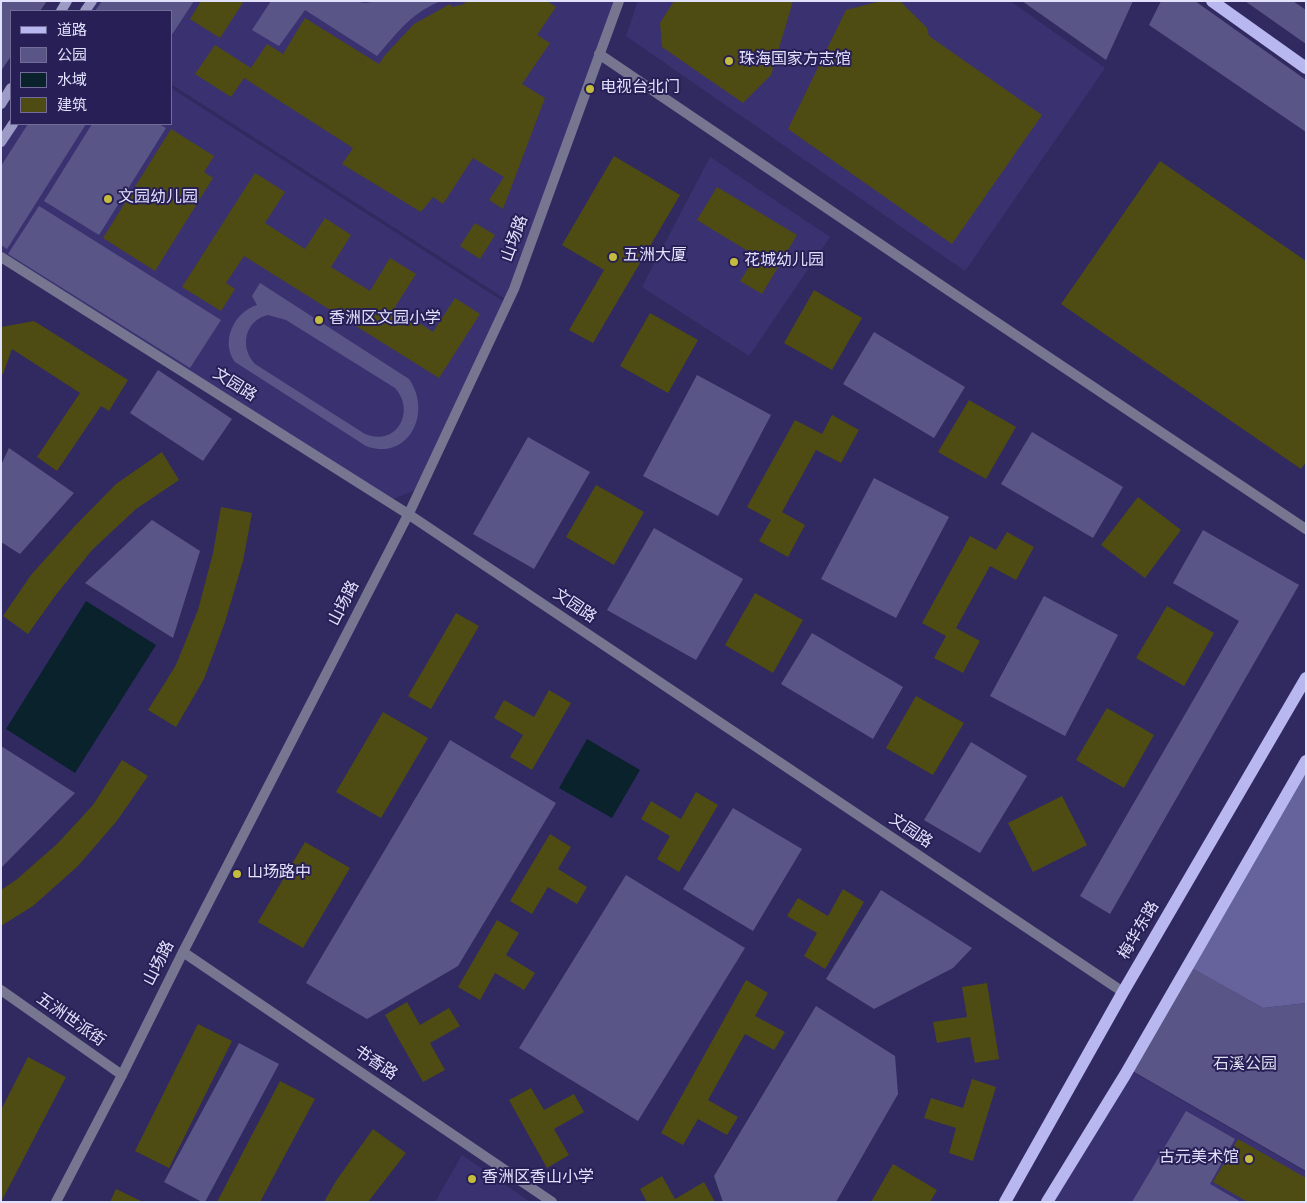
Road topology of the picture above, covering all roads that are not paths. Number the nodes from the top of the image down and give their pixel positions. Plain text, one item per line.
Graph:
1 (619, 1) edge
2 (1212, 1) edge
3 (599, 54) junction
4 (1306, 68) edge
5 (10, 90) edge
6 (1, 104) edge
7 (12, 125) edge
8 (1, 142) edge
9 (1, 256) edge
10 (408, 514) junction
11 (1306, 529) edge
12 (1306, 678) edge
13 (1306, 761) edge
14 (182, 952) junction
15 (1, 990) edge
16 (1123, 992) junction
17 (122, 1075) junction
18 (56, 1202) edge
19 (552, 1202) edge
20 (1005, 1202) edge
21 (1047, 1202) edge

1 - 3 street, 山场路
2 - 4 main road
3 - 10 street, 山场路
3 - 11 street
5 - 6 main road
7 - 8 main road
9 - 10 street, 文园路
10 - 14 street, 山场路
10 - 16 street, 文园路
12 - 16 main road, 梅华东路
13 - 21 main road
14 - 17 street, 山场路
14 - 19 street, 书香路
15 - 17 street, 五洲世派街
16 - 20 main road, 梅华东路
17 - 18 street, 山场路

